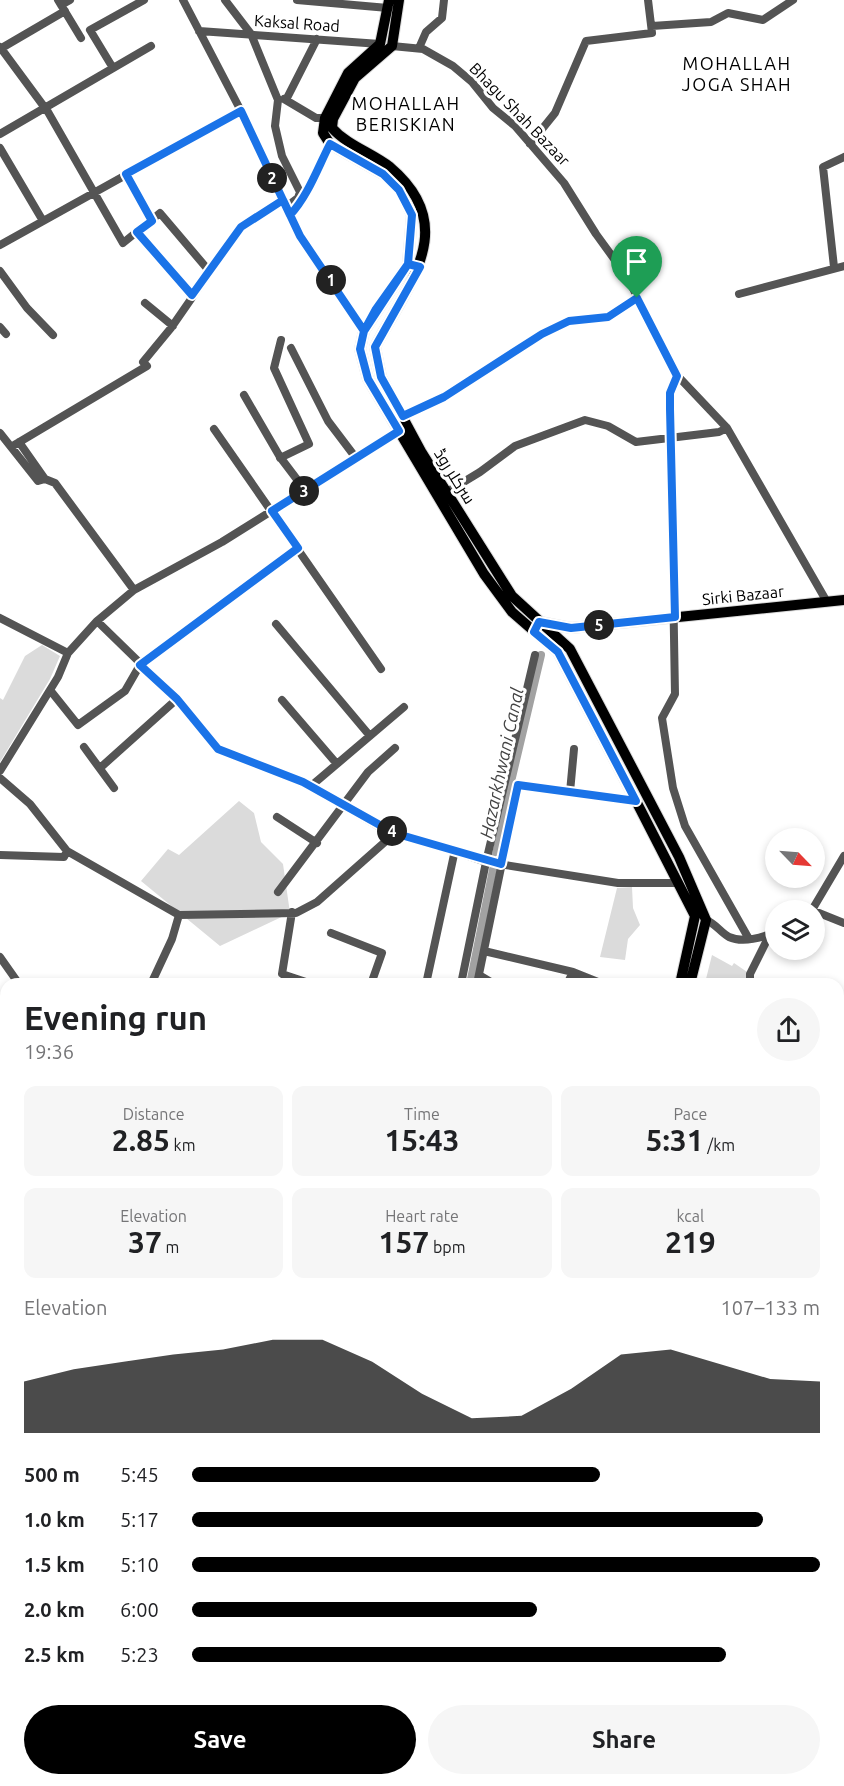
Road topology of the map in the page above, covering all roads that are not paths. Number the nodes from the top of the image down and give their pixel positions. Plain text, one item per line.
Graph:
1 (70, 0) edge
2 (144, 0) edge
3 (183, 0) edge
4 (225, 0) edge
5 (297, 0) edge
6 (399, 0) edge
7 (444, 0) edge
8 (648, 0) edge
9 (793, 0) edge
10 (388, 4) edge
11 (61, 5) edge
12 (199, 30) junction
13 (652, 30) junction
14 (251, 34) junction
15 (81, 38) dead end
16 (317, 39) junction
17 (380, 44) junction
18 (151, 46) dead end
19 (392, 46) junction
20 (419, 48) junction
21 (0, 49) edge
22 (113, 68) junction
23 (282, 99) junction
24 (44, 107) junction
25 (241, 111) junction
26 (329, 118) junction
27 (0, 134) edge
28 (330, 144) junction
29 (530, 144) junction
30 (0, 148) edge
31 (844, 157) edge
32 (126, 174) junction
33 (93, 191) junction
34 (286, 207) junction
35 (43, 221) junction
36 (152, 221) junction
37 (137, 232) junction
38 (0, 245) edge
39 (408, 264) junction
40 (844, 266) edge
41 (420, 267) junction
42 (834, 267) junction
43 (0, 271) edge
44 (210, 272) junction
45 (739, 294) dead end
46 (192, 295) junction
47 (637, 298) junction
48 (145, 303) dead end
49 (173, 326) junction
50 (364, 331) junction
51 (53, 335) dead end
52 (281, 340) dead end
53 (291, 348) dead end
54 (677, 376) junction
55 (244, 395) dead end
56 (403, 416) junction
57 (727, 428) junction
58 (214, 429) dead end
59 (399, 431) junction
60 (0, 434) edge
61 (672, 436) junction
62 (19, 442) junction
63 (11, 447) junction
64 (280, 458) junction
65 (356, 458) junction
66 (45, 479) junction
67 (305, 490) junction
68 (447, 492) junction
69 (272, 511) junction
70 (298, 548) junction
71 (495, 568) junction
72 (484, 574) junction
73 (134, 590) junction
74 (844, 600) edge
75 (827, 602) junction
76 (675, 617) junction
77 (0, 618) edge
78 (97, 621) junction
79 (276, 624) dead end
80 (536, 627) junction
81 (562, 648) junction
82 (68, 653) junction
83 (535, 655) dead end
84 (140, 665) junction
85 (381, 669) dead end
86 (50, 690) junction
87 (177, 699) junction
88 (282, 700) dead end
89 (404, 707) dead end
90 (370, 736) junction
91 (84, 747) dead end
92 (395, 748) dead end
93 (574, 749) dead end
94 (337, 764) junction
95 (100, 768) junction
96 (0, 771) edge
97 (0, 778) edge
98 (311, 786) junction
99 (114, 788) dead end
100 (570, 792) junction
101 (636, 801) junction
102 (346, 805) junction
103 (277, 818) dead end
104 (394, 833) junction
105 (317, 843) junction
106 (455, 850) junction
107 (67, 851) junction
108 (0, 855) edge
109 (844, 856) edge
110 (486, 862) junction
111 (501, 864) junction
112 (678, 883) junction
113 (278, 892) dead end
114 (818, 900) edge
115 (292, 912) junction
116 (179, 915) junction
117 (695, 916) junction
118 (825, 916) edge
119 (706, 920) junction
120 (844, 923) edge
121 (330, 933) dead end
122 (765, 935) edge
123 (749, 939) junction
124 (765, 947) edge
125 (484, 951) junction
126 (0, 957) edge
127 (573, 972) junction
128 (15, 978) edge
129 (154, 978) edge
130 (294, 978) edge
131 (373, 978) edge
132 (427, 978) edge
133 (462, 978) edge
134 (478, 978) edge
135 (570, 978) edge
136 (588, 978) edge
137 (681, 978) edge
138 (692, 978) edge
139 (750, 978) edge

1 - 11 street
2 - 22 street
3 - 12 street
4 - 14 street
5 - 10 street
6 - 19 main road
7 - 20 street
8 - 13 street
9 - 13 street
10 - 17 main road
11 - 15 street
11 - 21 street
12 - 14 street, Kaksal Road
12 - 25 street
13 - 29 street
14 - 16 street, Kaksal Road
14 - 23 street
16 - 17 street, Kaksal Road
16 - 23 street
17 - 19 main road, Kaksal Road
17 - 26 main road
18 - 22 street
19 - 20 street, Bhagu Shah Bazaar
19 - 26 main road
20 - 29 street, Bhagu Shah Bazaar
21 - 24 street
22 - 24 street
23 - 26 street
23 - 34 street
24 - 27 street
24 - 33 street
25 - 32 street
25 - 34 street
26 - 28 main road
26 - 41 main road, سرکلر روڈ
28 - 34 street
28 - 39 main road
29 - 47 street, Bhagu Shah Bazaar
30 - 35 street
31 - 42 street
32 - 33 street
32 - 36 street
33 - 35 street
33 - 37 street
34 - 44 street
34 - 50 street
35 - 38 street
36 - 37 street
36 - 44 street
37 - 46 street
39 - 41 main road
39 - 50 main road
40 - 42 street
41 - 56 main road, سرکلر روڈ
42 - 45 street
43 - 51 street
44 - 46 street
46 - 49 street
47 - 54 street, Bhagu Shah Bazaar
47 - 56 street
48 - 49 street
49 - 62 street
50 - 59 main road
52 - 64 street
53 - 65 street
54 - 57 street, Bhagu Shah Bazaar
54 - 61 street
55 - 64 street
56 - 68 main road, سرکلر روڈ
57 - 61 street
57 - 75 street, Bhagu Shah Bazaar
58 - 69 street
59 - 65 street
59 - 72 main road
60 - 63 street
61 - 68 street
61 - 76 street
62 - 63 street
62 - 66 street
63 - 66 street
64 - 67 street
65 - 67 street
66 - 73 street
67 - 69 street
68 - 71 main road, سرکلر روڈ
69 - 70 street
69 - 73 street
70 - 84 street
70 - 85 street
71 - 72 main road
71 - 80 main road, سرکلر روڈ
72 - 80 main road
73 - 78 street
74 - 75 main road, Sirki Bazaar
75 - 76 main road, Sirki Bazaar
76 - 80 main road, Sirki Bazaar
76 - 123 street
77 - 82 street
78 - 82 street
78 - 84 street
79 - 90 street
80 - 81 main road, سرکلر روڈ
81 - 101 main road
81 - 119 main road, سرکلر روڈ
82 - 86 street
83 - 110 street
84 - 86 street
84 - 87 street
86 - 96 street
87 - 95 street
87 - 98 street
88 - 94 street
89 - 90 street
90 - 94 street
91 - 95 street
92 - 102 street
93 - 100 street
94 - 98 street
95 - 99 street
97 - 107 street
98 - 102 street
100 - 101 street
100 - 111 street
101 - 112 main road
102 - 104 street
102 - 105 street
103 - 105 street
104 - 106 street
104 - 115 street
105 - 113 street
106 - 110 street
106 - 132 street
107 - 108 street
107 - 116 street
109 - 114 street
110 - 111 street
110 - 133 street
111 - 112 street
111 - 125 street
112 - 117 main road
115 - 116 street
115 - 130 street
116 - 129 street
117 - 119 main road
117 - 137 main road
118 - 120 street
119 - 123 street
119 - 138 main road
121 - 131 street
122 - 123 street
124 - 139 street
125 - 127 street
125 - 134 street
126 - 128 street
127 - 135 street
127 - 136 street

